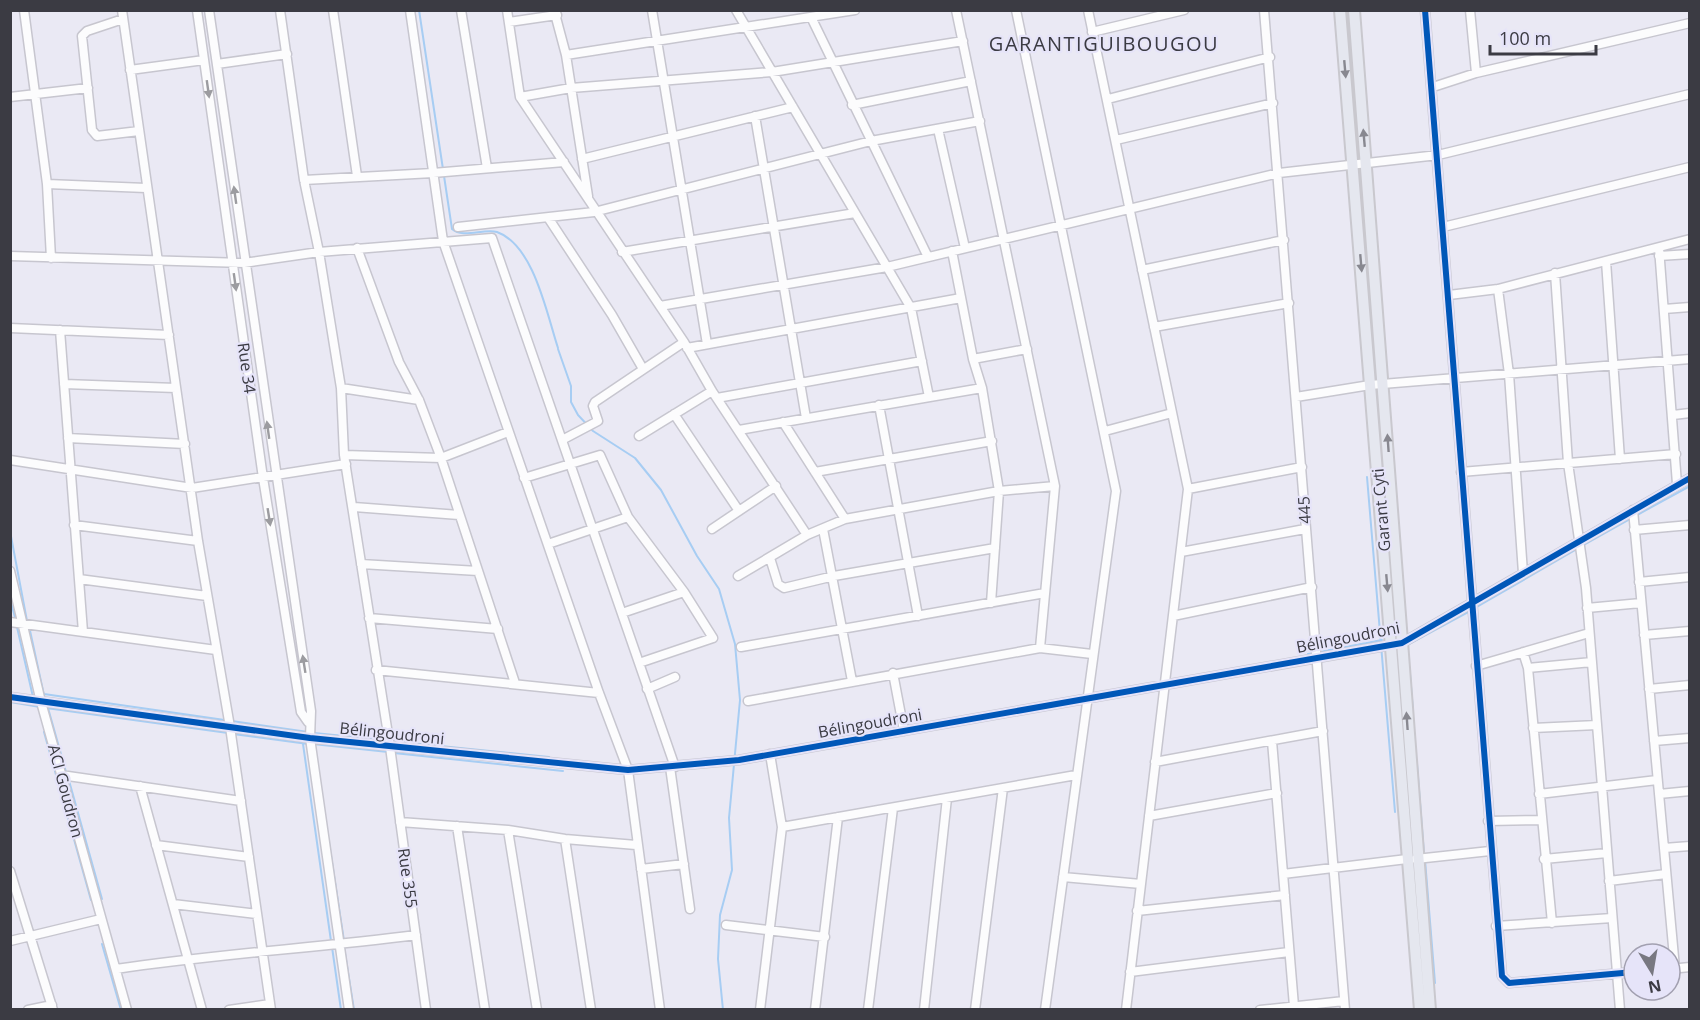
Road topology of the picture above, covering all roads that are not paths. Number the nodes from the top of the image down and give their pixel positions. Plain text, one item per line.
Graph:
1 (24, 10) edge
2 (197, 10) edge
3 (209, 10) edge
4 (280, 10) edge
5 (333, 10) edge
6 (410, 10) edge
7 (461, 10) edge
8 (507, 10) edge
9 (652, 10) edge
10 (736, 10) edge
11 (787, 10) edge
12 (855, 10) edge
13 (956, 10) edge
14 (1016, 10) edge
15 (1088, 10) edge
16 (1184, 10) edge
17 (1264, 10) edge
18 (1340, 10) edge
19 (1354, 10) edge
20 (1425, 10) edge
21 (1470, 10) edge
22 (555, 13) edge
23 (1152, 14) edge
24 (122, 15) edge
25 (811, 17) junction
26 (788, 21) junction
27 (509, 22) junction
28 (1689, 23) edge
29 (746, 27) junction
30 (1092, 32) junction
31 (657, 41) junction
32 (963, 41) junction
33 (287, 54) junction
34 (566, 55) junction
35 (1270, 57) junction
36 (204, 60) junction
37 (833, 63) junction
38 (217, 64) junction
39 (130, 70) junction
40 (772, 72) junction
41 (1476, 73) junction
42 (664, 80) junction
43 (971, 81) junction
44 (1433, 87) junction
45 (88, 88) junction
46 (571, 88) junction
47 (36, 93) junction
48 (1689, 94) edge
49 (10, 96) edge
50 (519, 97) junction
51 (1108, 99) junction
52 (1273, 103) junction
53 (852, 105) junction
54 (793, 107) junction
55 (755, 116) junction
56 (980, 121) junction
57 (938, 129) junction
58 (139, 131) junction
59 (673, 137) junction
60 (1116, 140) junction
61 (871, 141) junction
62 (821, 154) junction
63 (1438, 155) junction
64 (582, 159) junction
65 (564, 162) junction
66 (1366, 165) junction
67 (1353, 166) junction
68 (1689, 167) edge
69 (487, 168) junction
70 (764, 169) junction
71 (1279, 172) junction
72 (436, 173) junction
73 (357, 176) junction
74 (304, 180) junction
75 (47, 184) junction
76 (146, 188) junction
77 (681, 190) junction
78 (589, 201) junction
79 (1130, 208) junction
80 (594, 212) junction
81 (855, 213) junction
82 (549, 219) junction
83 (1061, 225) junction
84 (774, 226) junction
85 (458, 227) dead end
86 (1443, 227) junction
87 (1004, 238) junction
88 (1689, 239) edge
89 (690, 240) junction
90 (1284, 240) junction
91 (443, 241) junction
92 (357, 248) junction
93 (965, 248) junction
94 (951, 251) junction
95 (319, 252) junction
96 (622, 252) junction
97 (1659, 252) junction
98 (1689, 254) edge
99 (10, 256) edge
100 (928, 257) junction
101 (51, 258) junction
102 (160, 259) junction
103 (1606, 261) junction
104 (232, 262) junction
105 (244, 263) junction
106 (887, 267) junction
107 (1142, 270) junction
108 (1555, 273) junction
109 (783, 285) junction
110 (1498, 289) junction
111 (1449, 295) junction
112 (961, 298) junction
113 (699, 299) junction
114 (1289, 303) junction
115 (660, 306) junction
116 (1689, 307) edge
117 (911, 308) junction
118 (1664, 309) junction
119 (10, 327) edge
120 (1154, 327) junction
121 (60, 330) junction
122 (791, 330) junction
123 (169, 335) junction
124 (707, 344) junction
125 (686, 345) junction
126 (1027, 349) junction
127 (973, 359) junction
128 (1689, 359) edge
129 (1668, 360) junction
130 (922, 361) junction
131 (1613, 365) junction
132 (643, 369) junction
133 (1561, 369) junction
134 (1509, 374) junction
135 (1455, 378) junction
136 (800, 383) junction
137 (64, 384) junction
138 (1384, 384) junction
139 (1370, 386) junction
140 (176, 388) junction
141 (341, 388) junction
142 (982, 388) junction
143 (714, 394) junction
144 (929, 397) junction
145 (1296, 397) junction
146 (419, 400) junction
147 (879, 405) junction
148 (1172, 413) junction
149 (1689, 413) edge
150 (674, 414) junction
151 (1672, 415) junction
152 (806, 418) junction
153 (783, 422) junction
154 (739, 430) junction
155 (1105, 431) junction
156 (508, 432) junction
157 (639, 436) dead end
158 (68, 438) junction
159 (562, 440) junction
160 (992, 441) junction
161 (185, 444) junction
162 (1676, 454) junction
163 (441, 458) junction
164 (889, 459) junction
165 (1620, 459) junction
166 (10, 460) edge
167 (345, 460) junction
168 (1568, 463) junction
169 (569, 465) junction
170 (1302, 467) junction
171 (1516, 467) junction
172 (70, 469) junction
173 (815, 472) junction
174 (1461, 472) junction
175 (275, 476) junction
176 (263, 478) junction
177 (524, 478) junction
178 (1689, 478) edge
179 (1677, 484) junction
180 (776, 486) junction
181 (1055, 486) junction
182 (192, 488) junction
183 (1188, 489) junction
184 (999, 491) junction
185 (354, 507) junction
186 (898, 510) junction
187 (1633, 510) junction
188 (739, 511) junction
189 (459, 515) junction
190 (628, 517) junction
191 (844, 519) junction
192 (74, 525) junction
193 (1689, 525) edge
194 (592, 529) junction
195 (712, 529) dead end
196 (823, 529) junction
197 (1305, 529) junction
198 (1635, 530) junction
199 (807, 535) junction
200 (198, 541) junction
201 (1577, 542) junction
202 (548, 544) junction
203 (995, 548) junction
204 (1181, 552) junction
205 (770, 558) junction
206 (908, 563) junction
207 (361, 564) junction
208 (478, 571) junction
209 (10, 572) edge
210 (1523, 573) junction
211 (738, 576) dead end
212 (834, 576) junction
213 (1689, 577) edge
214 (79, 579) junction
215 (1639, 582) junction
216 (1312, 587) junction
217 (684, 592) junction
218 (1045, 593) junction
219 (207, 596) junction
220 (991, 603) junction
221 (1470, 603) junction
222 (1641, 603) junction
223 (1587, 608) junction
224 (622, 613) junction
225 (918, 616) junction
226 (1173, 616) junction
227 (369, 618) junction
228 (10, 622) edge
229 (21, 623) junction
230 (498, 629) junction
231 (844, 630) junction
232 (1689, 631) edge
233 (83, 632) junction
234 (1589, 633) junction
235 (1644, 635) junction
236 (1397, 644) junction
237 (741, 647) dead end
238 (1040, 648) junction
239 (216, 650) junction
240 (1523, 652) junction
241 (1092, 654) junction
242 (1317, 658) junction
243 (1592, 662) junction
244 (639, 663) junction
245 (1476, 666) junction
246 (1528, 668) junction
247 (376, 670) junction
248 (893, 673) junction
249 (675, 677) dead end
250 (852, 681) junction
251 (515, 683) junction
252 (1164, 685) junction
253 (1689, 685) edge
254 (647, 689) junction
255 (1649, 689) junction
256 (598, 693) junction
257 (10, 697) edge
258 (1086, 699) junction
259 (748, 701) dead end
260 (41, 702) junction
261 (308, 722) junction
262 (1597, 725) junction
263 (230, 728) junction
264 (1533, 728) junction
265 (904, 730) junction
266 (1323, 731) junction
267 (310, 738) junction
268 (1689, 738) edge
269 (1272, 741) junction
270 (1654, 741) junction
271 (390, 747) junction
272 (770, 754) junction
273 (1155, 762) junction
274 (673, 767) junction
275 (628, 770) junction
276 (62, 775) junction
277 (1076, 775) junction
278 (1658, 780) junction
279 (140, 786) junction
280 (1003, 788) junction
281 (1602, 788) junction
282 (1689, 791) edge
283 (1277, 794) junction
284 (1539, 794) junction
285 (1659, 794) junction
286 (947, 798) junction
287 (241, 801) junction
288 (893, 808) junction
289 (1149, 816) junction
290 (838, 818) junction
291 (1488, 820) junction
292 (1541, 820) junction
293 (400, 822) junction
294 (457, 826) junction
295 (782, 827) junction
296 (508, 830) junction
297 (565, 840) junction
298 (156, 845) junction
299 (636, 845) junction
300 (1689, 846) edge
301 (1664, 848) junction
302 (1490, 851) junction
303 (1607, 853) junction
304 (249, 857) junction
305 (1412, 859) junction
306 (1544, 859) junction
307 (684, 864) junction
308 (1334, 868) junction
309 (641, 869) junction
310 (10, 871) edge
311 (1283, 874) junction
312 (1666, 874) junction
313 (1063, 877) junction
314 (1609, 881) junction
315 (1141, 884) junction
316 (1285, 895) junction
317 (172, 904) junction
318 (690, 909) dead end
319 (1137, 911) junction
320 (257, 914) junction
321 (1612, 918) junction
322 (101, 919) junction
323 (1552, 923) junction
324 (726, 925) dead end
325 (1497, 926) junction
326 (770, 930) junction
327 (416, 935) junction
328 (31, 936) junction
329 (825, 937) junction
330 (10, 941) edge
331 (1670, 942) edge
332 (340, 945) junction
333 (263, 952) junction
334 (1289, 952) junction
335 (188, 958) junction
336 (116, 969) junction
337 (1130, 972) junction
338 (1617, 973) junction
339 (1622, 973) edge
340 (1345, 1005) edge
341 (1294, 1006) junction
342 (53, 1007) edge
343 (271, 1007) edge
344 (28, 1010) edge
345 (127, 1010) edge
346 (202, 1010) edge
347 (229, 1010) edge
348 (349, 1010) edge
349 (426, 1010) edge
350 (485, 1010) edge
351 (537, 1010) edge
352 (591, 1010) edge
353 (660, 1010) edge
354 (760, 1010) edge
355 (815, 1010) edge
356 (868, 1010) edge
357 (924, 1010) edge
358 (975, 1010) edge
359 (1046, 1010) edge
360 (1126, 1010) edge
361 (1260, 1010) edge
362 (1420, 1010) edge
363 (1430, 1010) edge
364 (1620, 1010) edge

1 - 47 street
2 - 36 street, Rue 34
3 - 38 street, Rue 34
4 - 33 street, Rue 355
5 - 73 street
6 - 72 street
7 - 69 street
8 - 27 street
9 - 31 street
10 - 29 street
11 - 26 street
12 - 25 street
13 - 32 street
14 - 83 street
15 - 30 street
16 - 23 street
17 - 35 street, 445
18 -> 67 main road, Garant Cyti
66 -> 19 main road, Garant Cyti
20 - 44 street
21 - 41 street
22 - 27 street
22 - 34 street
23 - 30 street
24 - 39 street
24 - 45 street
25 - 26 street
25 - 37 street
26 - 29 street
27 - 50 street
28 - 41 street
29 - 31 street
29 - 40 street
30 - 51 street
31 - 34 street
31 - 42 street
32 - 37 street
32 - 43 street
33 - 38 street
33 - 74 street, Rue 355
34 - 46 street
35 - 51 street
35 - 52 street, 445
36 - 39 street
36 -> 104 street, Rue 34
37 - 40 street
37 - 53 street
105 -> 38 street, Rue 34
39 - 58 street
40 - 42 street
40 - 54 street
41 - 44 street
42 - 46 street
42 - 59 street
43 - 53 street
43 - 56 street
44 - 63 street
45 - 47 street
45 - 58 street
46 - 50 street
46 - 64 street
47 - 49 street
47 - 75 street
48 - 63 street
50 - 65 street
51 - 60 street
52 - 60 street
52 - 71 street, 445
53 - 61 street
54 - 55 street
54 - 62 street
55 - 59 street
55 - 70 street
56 - 57 street
56 - 87 street
57 - 61 street
57 - 93 street
58 - 76 street
59 - 64 street
59 - 77 street
60 - 79 street
61 - 62 street
61 - 100 street
62 - 70 street
62 - 81 street
63 - 66 street
63 - 86 street
64 - 78 street
65 - 69 street
65 - 78 street
66 - 67 street
66 - 138 main road, Garant Cyti
67 - 71 street
67 -> 139 main road, Garant Cyti
68 - 86 street
69 - 72 street
70 - 77 street
70 - 84 street
71 - 79 street
71 - 90 street, 445
72 - 73 street
72 - 91 street
73 - 74 street
74 - 95 street, Rue 355
75 - 76 street
75 - 101 street
76 - 102 street
77 - 80 street
77 - 89 street
78 - 80 street
79 - 83 street
79 - 107 street
80 - 82 street
80 - 96 street
81 - 84 street
81 - 106 street
82 - 85 street
82 - 132 street
83 - 87 street
83 - 155 street
84 - 89 street
84 - 109 street
86 - 111 street
87 - 93 street
87 - 126 street
88 - 97 street
89 - 96 street
89 - 113 street
90 - 107 street
90 - 114 street, 445
91 - 92 street
91 - 156 street
91 - 159 street
92 - 95 street
92 - 146 street
93 - 94 street
94 - 100 street
94 - 112 street
95 - 105 street
95 - 141 street, Rue 355
96 - 115 street
97 - 98 street
97 - 103 street
97 - 118 street
99 - 101 street
100 - 106 street
101 - 102 street
102 - 104 street
102 - 123 street
103 - 108 street
103 - 131 street
104 - 105 street
104 -> 176 street, Rue 34
175 -> 105 street, Rue 34
106 - 109 street
106 - 117 street
107 - 120 street
108 - 110 street
108 - 133 street
109 - 113 street
109 - 122 street
110 - 111 street
110 - 134 street
111 - 135 street
112 - 117 street
112 - 127 street
113 - 115 street
113 - 124 street
114 - 120 street
114 - 145 street, 445
115 - 125 street
116 - 118 street
117 - 122 street
117 - 130 street
118 - 129 street
119 - 121 street
120 - 148 street
121 - 123 street
121 - 137 street
122 - 124 street
122 - 136 street
123 - 140 street
124 - 125 street
125 - 132 street
125 - 143 street
126 - 127 street
126 - 181 street
127 - 142 street
128 - 129 street
129 - 131 street
129 - 151 street
130 - 136 street
130 - 144 street
131 - 133 street
131 - 165 street
132 - 159 street
133 - 134 street
133 - 168 street
134 - 135 street
134 - 171 street
135 - 138 street
135 - 174 street
136 - 143 street
136 - 152 street
137 - 140 street
137 - 158 street
138 - 139 street
236 -> 138 main road, Garant Cyti
139 - 145 street
139 -> 236 main road, Garant Cyti
140 - 161 street
141 - 146 street
141 - 167 street, Rue 355
142 - 144 street
142 - 160 street
143 - 150 street
143 - 154 street
144 - 147 street
145 - 170 street, 445
146 - 163 street
147 - 152 street
147 - 164 street
148 - 155 street
148 - 183 street
149 - 151 street
150 - 157 street
150 - 188 street
151 - 162 street
152 - 153 street
153 - 154 street
153 - 173 street
154 - 180 street
155 - 241 street
156 - 163 street
156 - 177 street
158 - 161 street
158 - 172 street
159 - 169 street
160 - 164 street
160 - 184 street
161 - 182 street
162 - 165 street
162 - 179 street
163 - 167 street
163 - 189 street
164 - 173 street
164 - 186 street
165 - 168 street
166 - 172 street
167 - 175 street
167 - 185 street, Rue 355
168 - 171 street
168 - 201 street
169 - 177 street
169 - 190 street
169 - 194 street
170 - 183 street
170 - 197 street, 445
171 - 174 street
171 - 210 street
172 - 182 street
172 - 192 street
173 - 191 street
174 - 221 street
175 - 176 street
261 -> 175 street, Rue 34
176 - 182 street
176 -> 261 street, Rue 34
177 - 202 street
178 - 179 street, Bélingoudroni
179 - 187 street, Bélingoudroni
180 - 188 street
180 - 199 street
181 - 184 street
181 - 218 street
182 - 200 street
183 - 204 street
184 - 186 street
184 - 203 street
185 - 189 street
185 - 207 street, Rue 355
186 - 191 street
186 - 206 street
187 - 198 street
187 - 201 street, Bélingoudroni
188 - 195 street
189 - 208 street
190 - 194 street
190 - 217 street
191 - 196 street
192 - 200 street
192 - 214 street
193 - 198 street
194 - 202 street
194 - 224 street
196 - 199 street
196 - 212 street
197 - 204 street
197 - 216 street, 445
198 - 215 street
199 - 205 street
200 - 219 street
201 - 210 street, Bélingoudroni
201 - 223 street
202 - 256 street
203 - 206 street
203 - 220 street
204 - 226 street
205 - 211 street
205 - 212 street
206 - 212 street
206 - 225 street
207 - 208 street
207 - 227 street, Rue 355
208 - 230 street
209 - 229 street, ACI Goudron
210 - 221 street, Bélingoudroni
212 - 231 street
213 - 215 street
214 - 219 street
214 - 233 street
215 - 222 street
216 - 226 street
216 - 242 street, 445
217 - 224 street
217 - 244 street
218 - 220 street
218 - 238 street
219 - 239 street
220 - 225 street
221 - 236 street, Bélingoudroni
221 - 245 street
222 - 223 street
222 - 235 street
223 - 234 street
224 - 244 street
225 - 231 street
226 - 252 street
227 - 230 street
227 - 247 street, Rue 355
228 - 229 street
229 - 233 street
229 - 260 street, ACI Goudron
230 - 251 street
231 - 237 street
231 - 250 street
232 - 235 street
233 - 239 street
234 - 240 street
234 - 243 street
235 - 255 street
236 - 242 street, Bélingoudroni
236 - 305 main road, Garant Cyti
238 - 241 street
238 - 248 street
239 - 263 street
240 - 245 street
240 - 246 street
241 - 258 street
242 - 252 street, Bélingoudroni
242 - 266 street, 445
243 - 246 street
243 - 262 street
244 - 254 street
245 - 291 street
246 - 264 street
247 - 251 street
247 - 271 street, Rue 355
248 - 250 street
248 - 265 street
249 - 254 street
250 - 259 street
251 - 256 street
252 - 258 street, Bélingoudroni
252 - 273 street
253 - 255 street
254 - 274 street
255 - 270 street
256 - 275 street
257 - 260 street, Bélingoudroni
258 - 265 street, Bélingoudroni
258 - 277 street
260 - 263 street, Bélingoudroni
260 - 276 street, ACI Goudron
261 - 267 street, Rue 34
262 - 264 street
262 - 281 street
263 - 267 street, Bélingoudroni
263 - 287 street
264 - 284 street
265 - 272 street, Bélingoudroni
266 - 269 street
266 - 308 street, 445
267 - 271 street, Bélingoudroni
267 - 332 street, Rue 34
268 - 270 street
269 - 273 street
269 - 283 street
270 - 278 street
271 - 275 street, Bélingoudroni
271 - 293 street, Rue 355
272 - 274 street, Bélingoudroni
272 - 295 street
273 - 289 street
274 - 275 street, Bélingoudroni
274 - 307 street
275 - 299 street
276 - 279 street
276 - 322 street, ACI Goudron
277 - 280 street
277 - 313 street
278 - 281 street
278 - 285 street
279 - 287 street
279 - 298 street
280 - 286 street
280 - 358 street
281 - 284 street
281 - 303 street
282 - 285 street
283 - 289 street
283 - 311 street
284 - 292 street
285 - 301 street
286 - 288 street
286 - 357 street
287 - 304 street
288 - 290 street
288 - 356 street
289 - 315 street
290 - 295 street
290 - 329 street
291 - 292 street
291 - 302 street
292 - 306 street
293 - 294 street
293 - 327 street, Rue 355
294 - 296 street
294 - 350 street
295 - 326 street
296 - 297 street
296 - 351 street
297 - 299 street
297 - 352 street
298 - 304 street
298 - 317 street
299 - 309 street
300 - 301 street
301 - 312 street
302 - 305 street
302 - 325 street
303 - 306 street
303 - 314 street
304 - 320 street
305 - 308 street
305 - 362 main road, Garant Cyti
305 - 363 main road, Garant Cyti
306 - 323 street
307 - 309 street
307 - 318 street
308 - 311 street
308 - 340 street, 445
309 - 353 street
310 - 328 street
311 - 316 street
312 - 314 street
312 - 331 street
313 - 315 street
313 - 359 street
314 - 321 street
315 - 319 street
316 - 319 street
316 - 334 street
317 - 320 street
317 - 335 street
319 - 337 street
320 - 333 street
321 - 323 street
321 - 338 street
322 - 328 street
322 - 336 street, ACI Goudron
323 - 325 street
324 - 326 street
325 - 338 street
326 - 329 street
326 - 354 street
327 - 332 street
327 - 349 street, Rue 355
328 - 330 street
328 - 342 street
329 - 355 street
332 - 333 street
332 - 348 street, Rue 34
333 - 335 street
333 - 343 street
334 - 337 street
334 - 341 street
335 - 336 street
335 - 346 street
336 - 345 street, ACI Goudron
337 - 360 street
338 - 339 street
338 - 364 street
340 - 341 street
341 - 361 street
342 - 344 street
343 - 347 street

